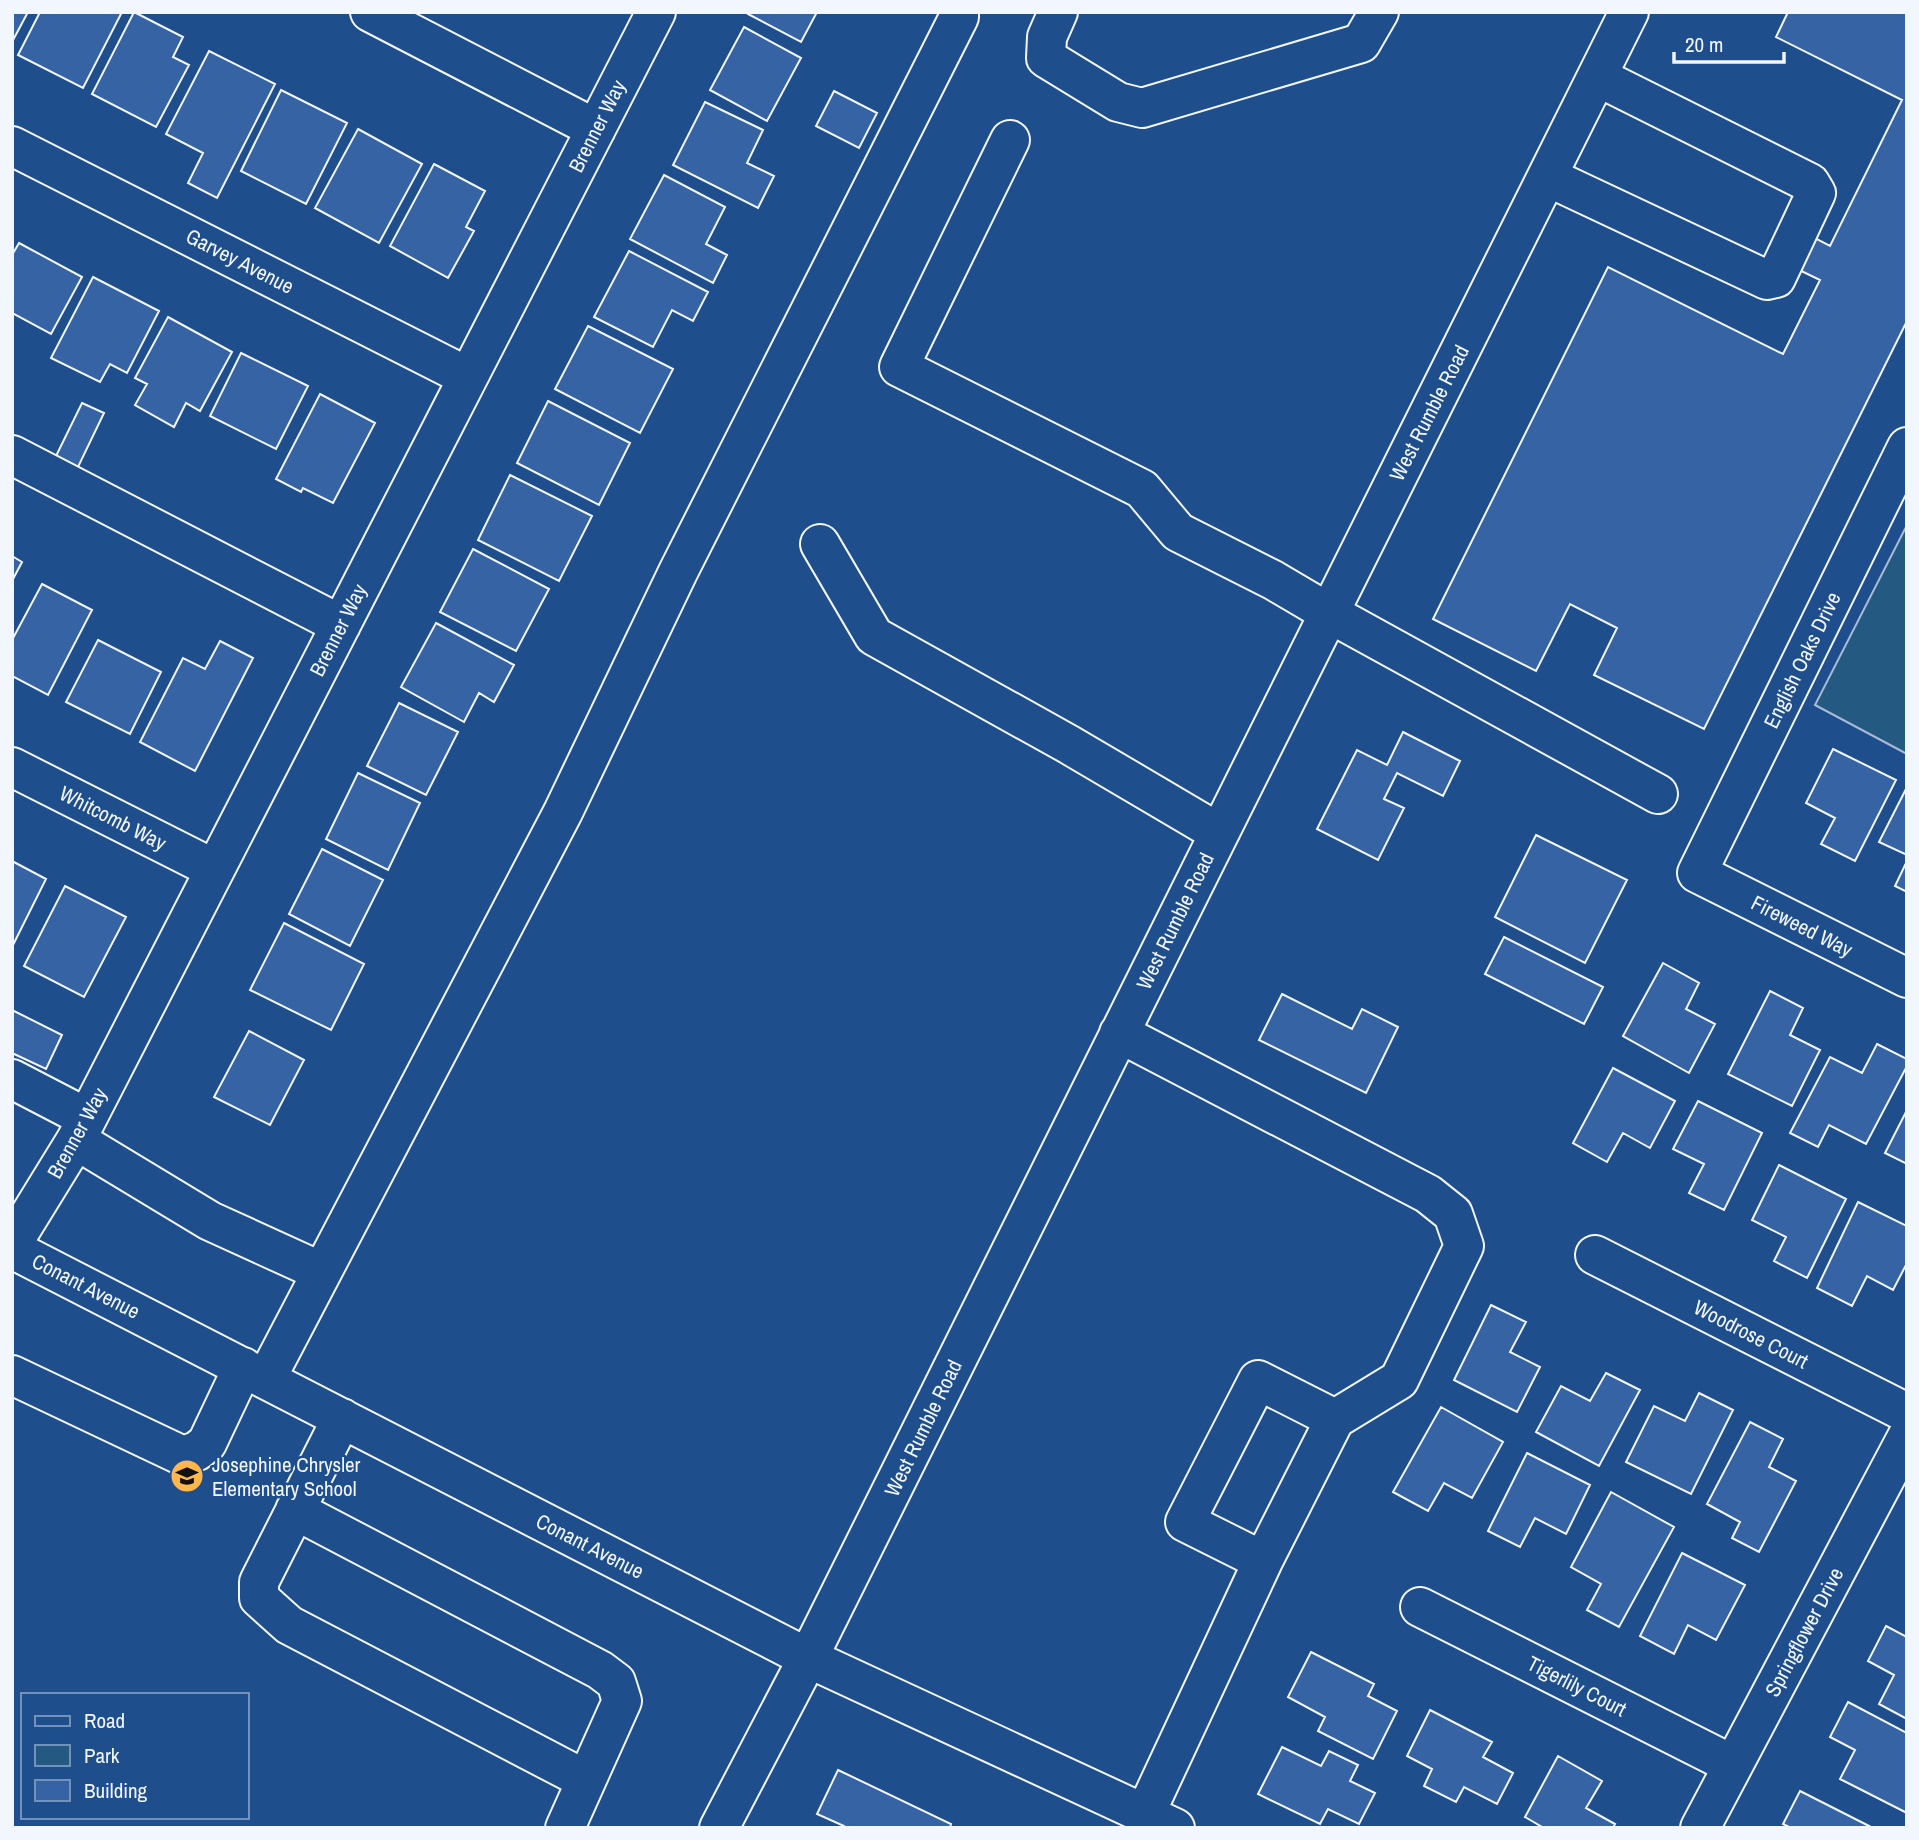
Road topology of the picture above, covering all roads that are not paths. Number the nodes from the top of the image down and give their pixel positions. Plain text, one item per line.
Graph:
1 (370, 12) edge
2 (656, 12) edge
3 (959, 12) edge
4 (1058, 12) edge
5 (1379, 12) edge
6 (1629, 12) edge
7 (1598, 77) junction
8 (596, 129) junction
9 (1010, 140) dead end
10 (12, 146) edge
11 (1548, 177) junction
12 (468, 377) junction
13 (1907, 447) edge
14 (12, 455) edge
15 (820, 544) dead end
16 (1329, 613) junction
17 (341, 625) junction
18 (12, 767) edge
19 (1658, 794) dead end
20 (1219, 833) junction
21 (214, 869) junction
22 (1698, 873) joint
23 (1907, 978) edge
24 (1119, 1033) junction
25 (12, 1079) edge
26 (81, 1129) junction
27 (12, 1246) edge
28 (1595, 1255) dead end
29 (322, 1272) junction
30 (254, 1373) junction
31 (12, 1375) edge
32 (1907, 1413) edge
33 (342, 1418) junction
34 (1335, 1419) junction
35 (1907, 1437) edge
36 (295, 1510) junction
37 (1263, 1561) junction
38 (1420, 1607) dead end
39 (808, 1658) junction
40 (1733, 1765) junction
41 (586, 1780) junction
42 (1160, 1821) edge
43 (565, 1828) edge
44 (719, 1828) edge
45 (1700, 1828) edge

1 - 8 street
2 - 8 street, Brenner Way
3 - 29 street
4 - 5 street
6 - 7 street, West Rumble Road
7 - 11 street, West Rumble Road
7 - 11 street
8 - 12 street, Brenner Way
9 - 16 street
10 - 12 street, Garvey Avenue
11 - 16 street, West Rumble Road
12 - 17 street, Brenner Way
13 - 22 street, English Oaks Drive
14 - 17 street
15 - 20 street
16 - 19 street
16 - 20 street, West Rumble Road
17 - 21 street, Brenner Way
18 - 21 street, Whitcomb Way
20 - 24 street, West Rumble Road
21 - 26 street, Brenner Way
22 - 23 street, Fireweed Way
24 - 34 street
24 - 39 street, West Rumble Road
25 - 26 street
26 - 27 street, Brenner Way
26 - 29 street
27 - 30 street, Conant Avenue
28 - 32 street, Woodrose Court
29 - 30 street
30 - 31 street
30 - 33 street, Conant Avenue
33 - 36 street
33 - 39 street, Conant Avenue
34 - 37 street
34 - 37 street
35 - 40 street, Springflower Drive
36 - 41 street
36 - 41 street
37 - 42 street
38 - 40 street, Tigerlily Court
39 - 42 street, Conant Avenue
39 - 44 street, West Rumble Road
40 - 45 street, Springflower Drive
41 - 43 street

